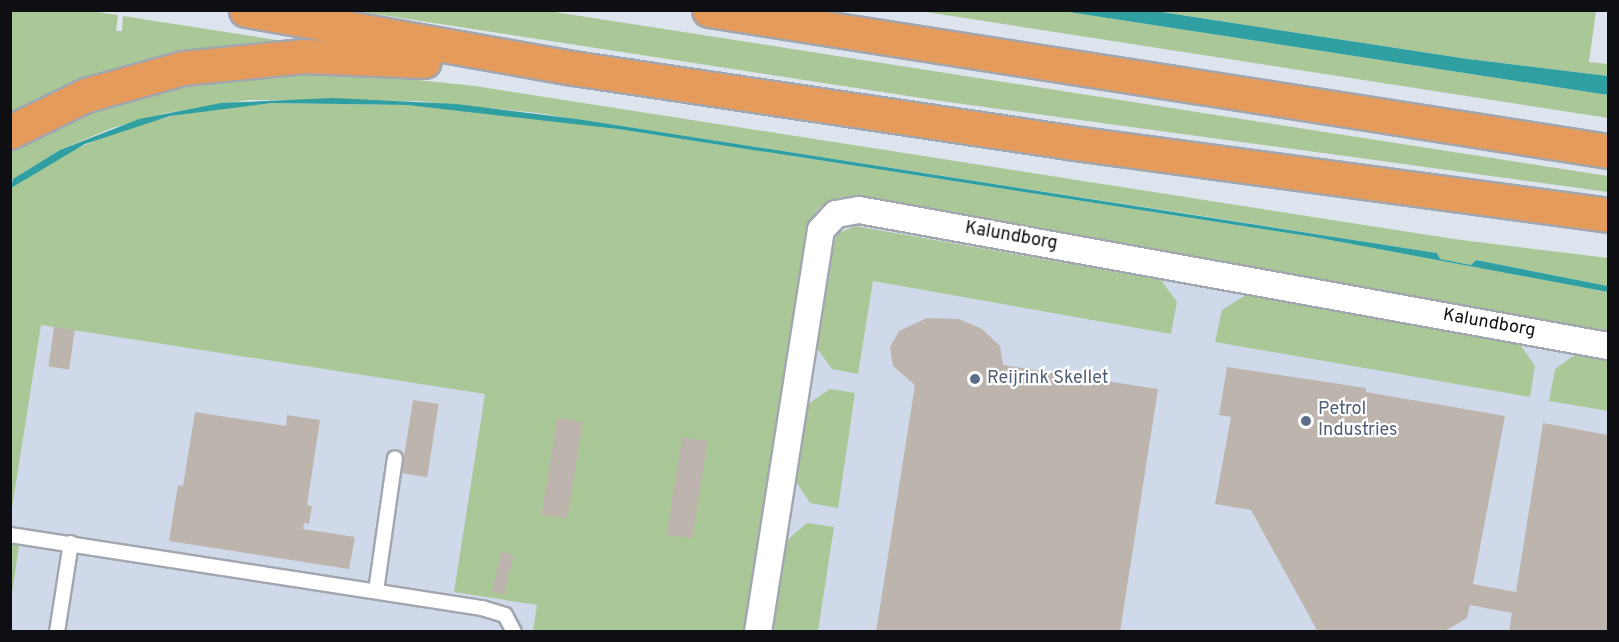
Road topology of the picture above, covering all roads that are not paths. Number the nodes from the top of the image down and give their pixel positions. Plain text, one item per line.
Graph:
1 (246, 10) edge
2 (709, 10) edge
3 (573, 68) junction
4 (10, 132) edge
5 (1608, 151) edge
6 (1608, 215) edge
7 (1608, 346) edge
8 (395, 458) dead end
9 (10, 535) edge
10 (71, 543) junction
11 (376, 591) junction
12 (57, 632) edge
13 (514, 632) edge
14 (758, 632) edge

1 - 3 highway
2 - 5 highway
3 - 4 highway
3 - 6 highway
7 - 14 street, Kalundborg
8 - 11 lane
9 - 10 lane
10 - 11 lane
10 - 12 lane
11 - 13 lane

